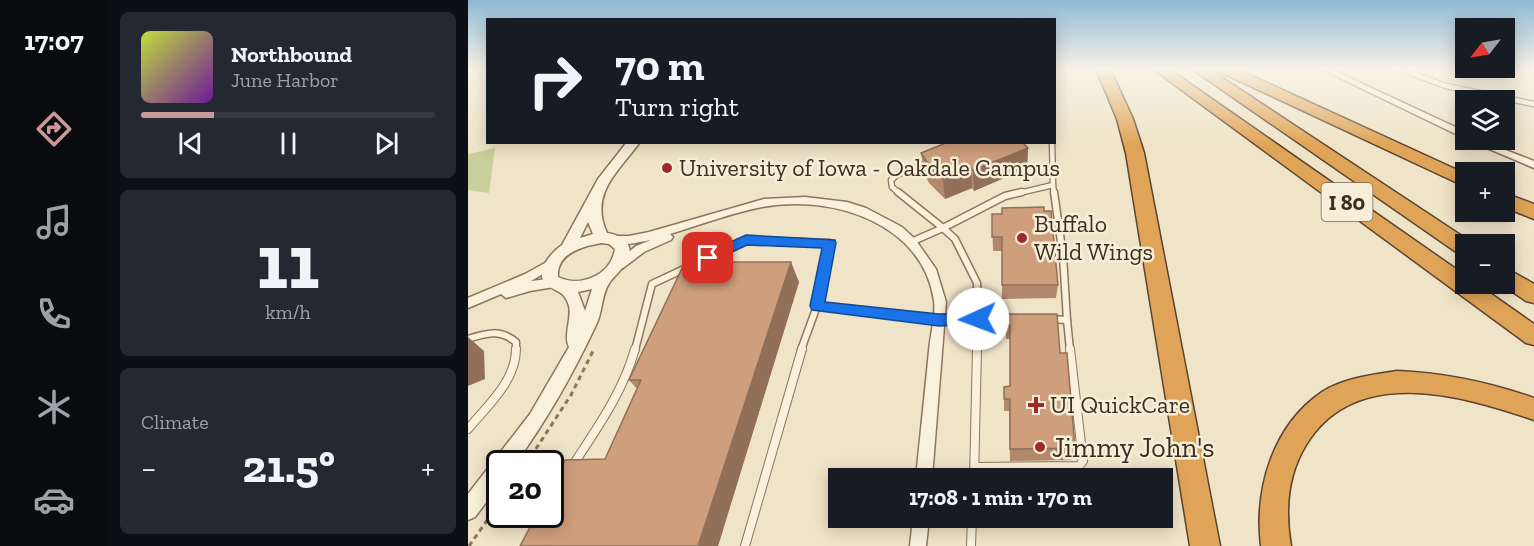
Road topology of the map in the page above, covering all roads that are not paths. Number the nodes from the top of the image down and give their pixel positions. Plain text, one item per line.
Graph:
1 (1114, 94) edge
2 (1196, 94) edge
3 (1237, 94) edge
4 (1280, 94) edge
5 (1380, 94) edge
6 (1487, 94) edge
7 (1534, 104) edge
8 (1455, 131) edge
9 (632, 144) edge
10 (1052, 144) edge
11 (1497, 150) edge
12 (931, 160) edge
13 (1534, 165) edge
14 (1455, 176) edge
15 (1053, 185) junction
16 (596, 194) junction
17 (1515, 204) edge
18 (1534, 212) edge
19 (690, 226) junction
20 (943, 228) junction
21 (608, 238) junction
22 (911, 242) junction
23 (1455, 242) edge
24 (567, 249) junction
25 (554, 262) junction
26 (619, 265) junction
27 (604, 278) junction
28 (1515, 282) edge
29 (561, 285) junction
30 (1534, 295) edge
31 (470, 302) edge
32 (817, 306) junction
33 (978, 319) junction
34 (1023, 319) edge
35 (1045, 319) edge
36 (939, 320) junction
37 (1067, 320) junction
38 (1534, 336) edge
39 (468, 339) edge
40 (574, 352) junction
41 (1534, 409) edge
42 (468, 429) edge
43 (513, 450) edge
44 (975, 467) joint
45 (925, 468) edge
46 (569, 473) edge
47 (486, 486) edge
48 (468, 510) edge
49 (920, 528) edge
50 (972, 528) edge
51 (745, 546) edge
52 (918, 546) edge
53 (971, 546) edge
54 (1205, 546) edge
55 (1276, 546) edge

1 - 54 highway
2 - 38 highway, I 80
3 - 23 highway, I 80
4 - 14 highway
5 - 8 street
6 - 7 lane
9 - 16 street
10 - 15 lane
11 - 13 street
12 - 20 lane
15 - 20 lane
15 - 37 lane
16 - 21 street
16 - 24 street
17 - 18 highway
19 - 21 street
19 - 22 street
19 - 26 street
20 - 22 lane
20 - 33 lane
21 - 24 street
21 - 26 street
22 - 36 street
24 - 25 street
25 - 29 street
25 - 31 street
26 - 27 street
27 - 29 street
27 - 40 street
28 - 30 highway
29 - 31 street
29 - 40 street
32 - 36 lane
32 - 46 lane
32 - 51 lane
33 - 34 lane
33 - 36 lane
33 - 44 lane
35 - 37 lane
36 - 45 street
37 - 44 lane
39 - 42 lane
40 - 43 street
41 - 55 highway
47 - 48 street
49 - 52 street
50 - 53 lane

